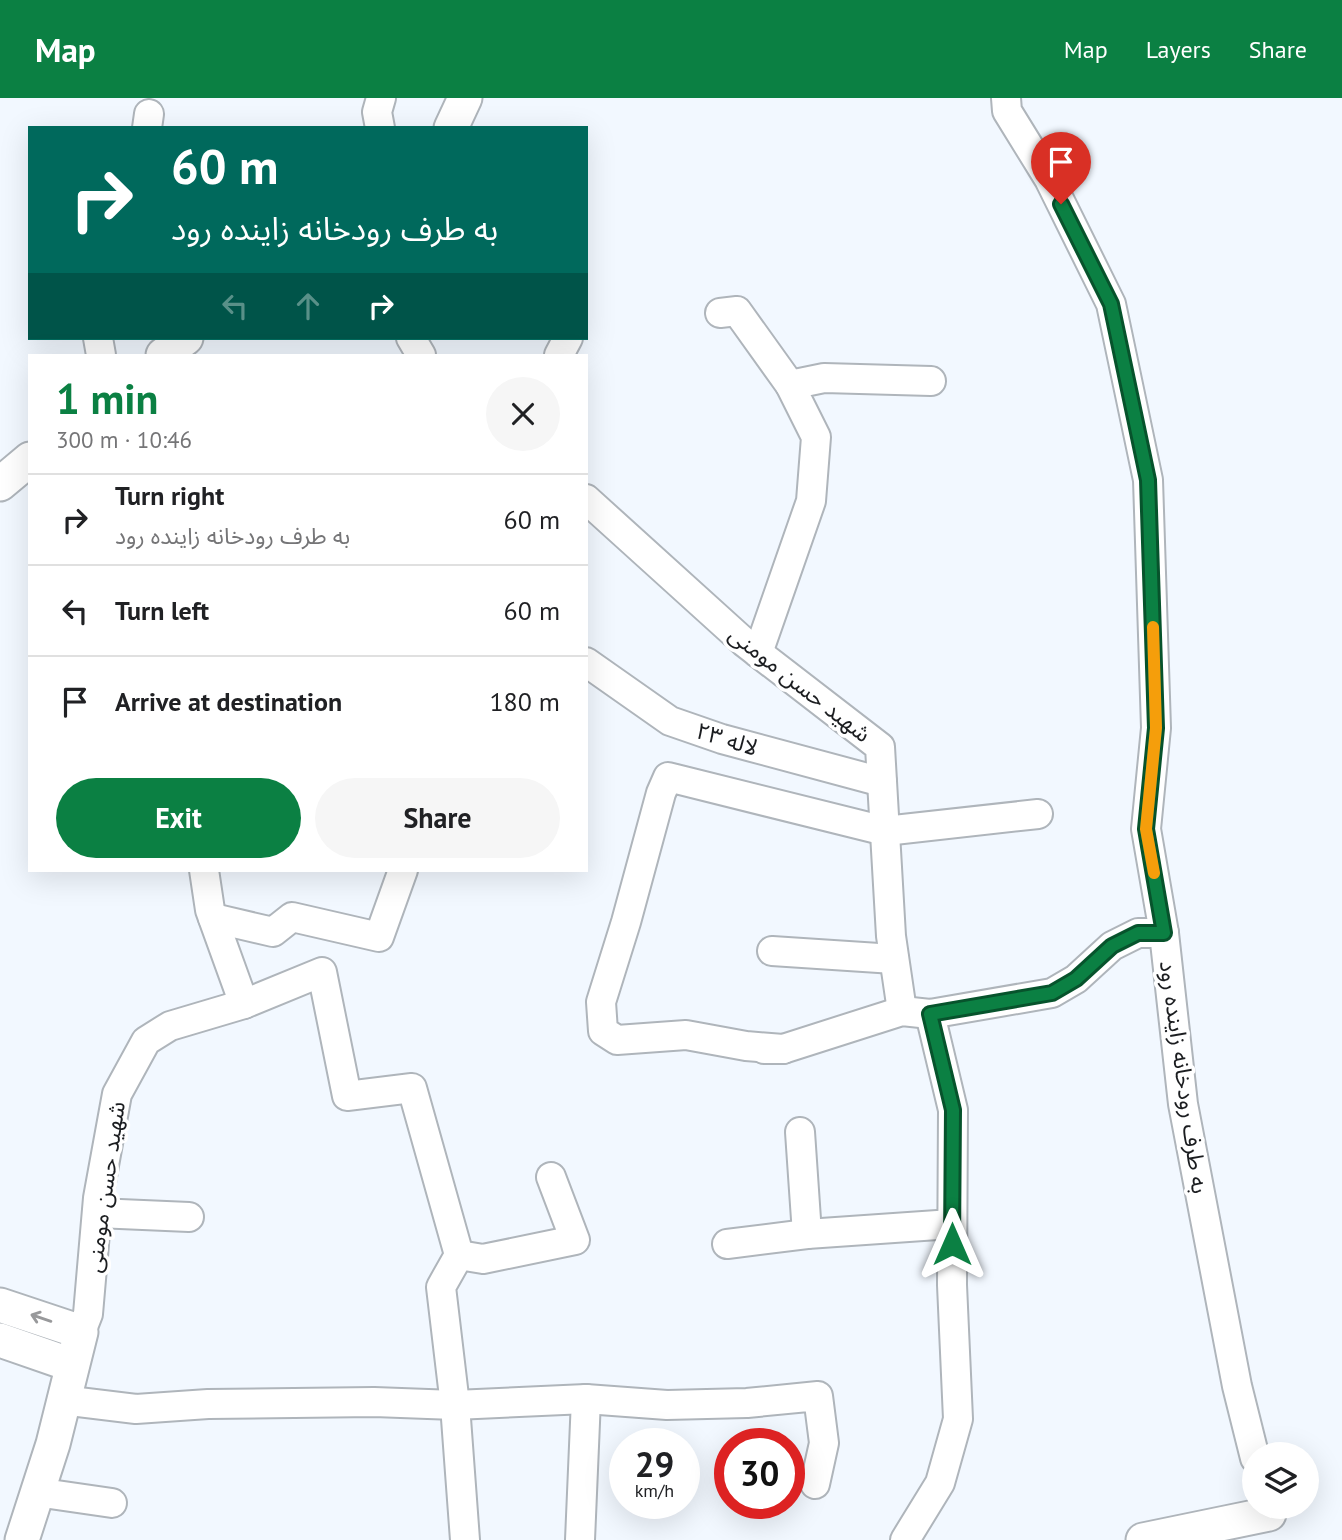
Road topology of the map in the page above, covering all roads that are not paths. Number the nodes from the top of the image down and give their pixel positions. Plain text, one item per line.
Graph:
1 (381, 98) edge
2 (465, 98) edge
3 (1006, 98) edge
4 (380, 126) edge
5 (452, 126) edge
6 (720, 313) dead end
7 (183, 340) edge
8 (164, 354) edge
9 (931, 381) dead end
10 (790, 385) junction
11 (28, 461) edge
12 (0, 484) edge
13 (588, 501) edge
14 (758, 653) junction
15 (588, 663) edge
16 (882, 782) junction
17 (1038, 814) dead end
18 (885, 831) junction
19 (204, 872) edge
20 (402, 872) edge
21 (213, 918) junction
22 (1164, 933) junction
23 (772, 951) dead end
24 (894, 959) junction
25 (244, 1004) junction
26 (902, 1011) junction
27 (930, 1014) junction
28 (751, 1049) dead end
29 (783, 1049) junction
30 (800, 1132) dead end
31 (551, 1177) dead end
32 (97, 1213) junction
33 (189, 1217) dead end
34 (952, 1224) junction
35 (807, 1234) junction
36 (727, 1244) dead end
37 (459, 1255) junction
38 (0, 1305) edge
39 (81, 1332) junction
40 (0, 1340) edge
41 (72, 1365) junction
42 (586, 1399) junction
43 (62, 1400) junction
44 (455, 1405) junction
45 (1251, 1442) edge
46 (815, 1484) dead end
47 (36, 1492) junction
48 (112, 1503) dead end
49 (1242, 1517) edge
50 (22, 1540) edge
51 (465, 1540) edge
52 (580, 1540) edge
53 (905, 1540) edge
54 (1143, 1540) edge

1 - 4 street
2 - 5 street
3 - 22 street
6 - 10 street
7 - 8 street
9 - 10 street
10 - 14 street
11 - 12 street
13 - 14 street, شهید حسن مومنی
14 - 16 street, شهید حسن مومنی
15 - 16 street, لاله ۲۳
16 - 18 street, شهید حسن مومنی
17 - 18 street
18 - 24 street, شهید حسن مومنی
18 - 29 street
19 - 21 street
20 - 21 street
21 - 25 street
22 - 27 street, به طرف رودخانه زاینده رود
22 - 45 street, به طرف رودخانه زاینده رود
23 - 24 street
24 - 26 street, شهید حسن مومنی
25 - 32 street, شهید حسن مومنی
25 - 37 street, شهید حسن مومنی
26 - 27 street, به طرف رودخانه زاینده رود
26 - 29 street
27 - 34 street
28 - 29 street
30 - 35 street
31 - 37 street
32 - 33 street
32 - 39 street, شهید حسن مومنی
34 - 35 street
34 - 53 street
35 - 36 street
37 - 44 street
39 -> 38 street
39 - 41 street
40 - 41 street
41 - 43 street
42 - 44 street
42 - 46 street
42 - 52 street
43 - 44 street
43 - 47 street
44 - 51 street
47 - 48 street
47 - 50 street
49 - 54 street

